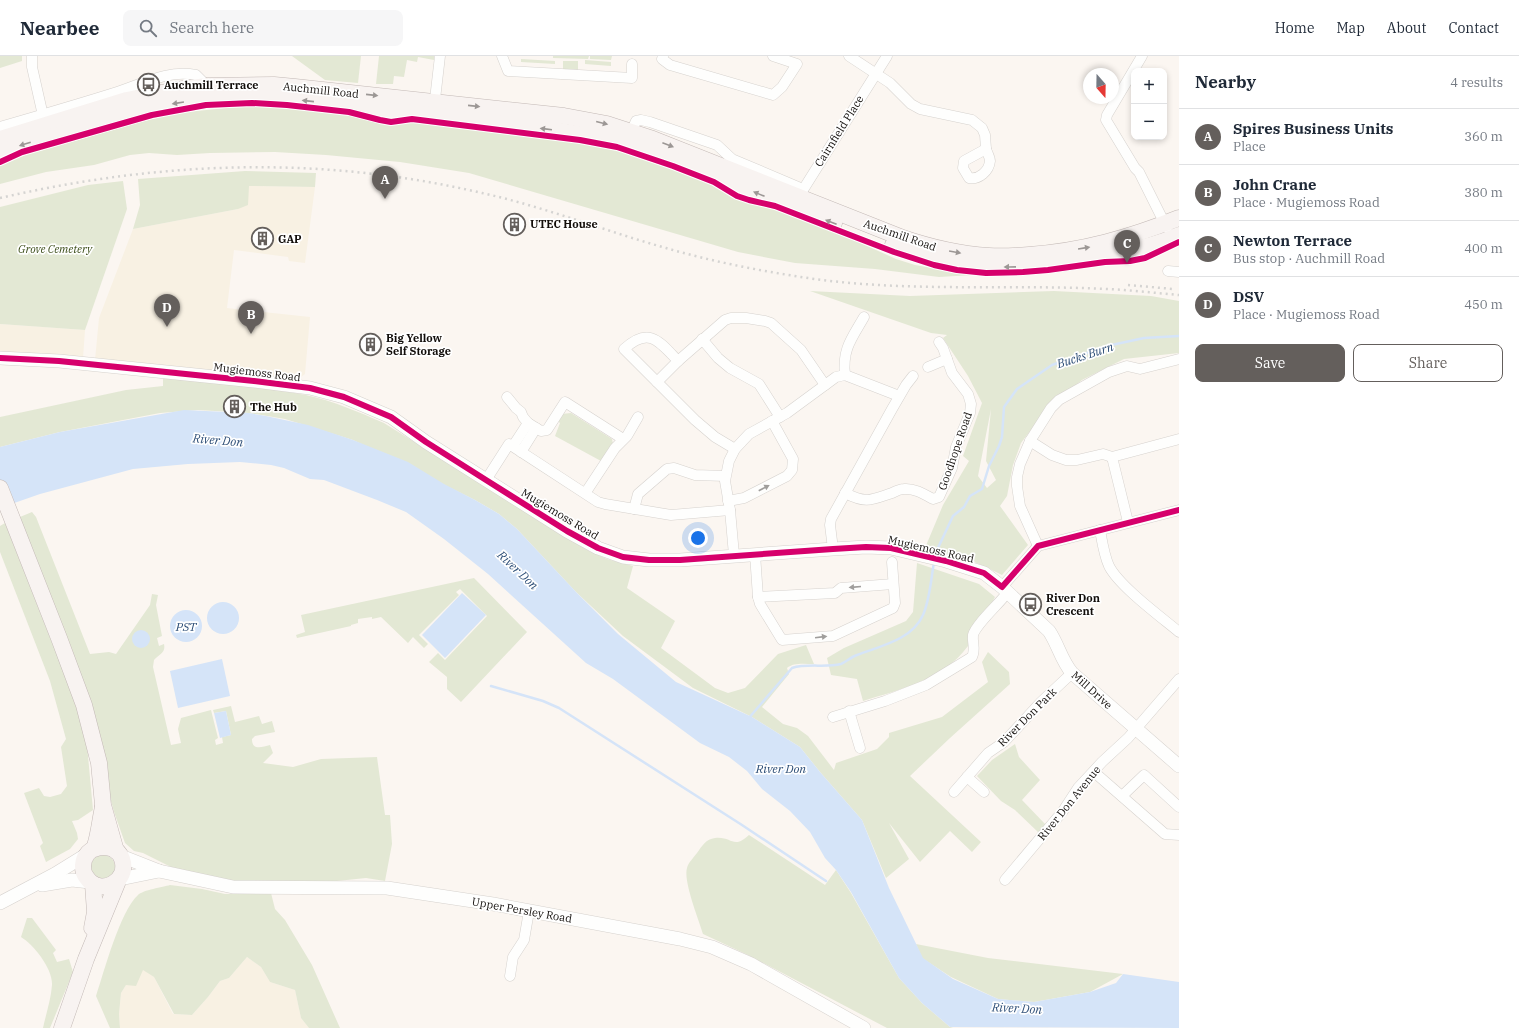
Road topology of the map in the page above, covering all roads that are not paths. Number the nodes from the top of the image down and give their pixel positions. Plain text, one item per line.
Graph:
1 (32, 56) edge
2 (440, 56) edge
3 (502, 56) edge
4 (663, 56) edge
5 (773, 56) edge
6 (849, 56) edge
7 (887, 56) edge
8 (1142, 56) edge
9 (799, 60) edge
10 (632, 64) dead end
11 (876, 73) junction
12 (434, 109) junction
13 (46, 126) junction
14 (0, 127) edge
15 (628, 137) junction
16 (0, 139) edge
17 (986, 149) dead end
18 (0, 152) edge
19 (799, 198) junction
20 (1172, 221) edge
21 (1175, 237) edge
22 (1168, 271) dead end
23 (1179, 272) edge
24 (864, 317) dead end
25 (702, 340) junction
26 (939, 342) dead end
27 (0, 358) edge
28 (947, 358) junction
29 (1179, 359) edge
30 (678, 361) junction
31 (928, 367) dead end
32 (844, 375) junction
33 (914, 376) dead end
34 (657, 382) junction
35 (826, 385) junction
36 (899, 396) junction
37 (507, 397) dead end
38 (638, 417) dead end
39 (776, 419) junction
40 (532, 426) junction
41 (623, 439) junction
42 (1179, 439) edge
43 (1030, 441) junction
44 (517, 449) junction
45 (735, 450) junction
46 (1112, 457) junction
47 (725, 476) junction
48 (486, 480) junction
49 (0, 488) edge
50 (586, 492) junction
51 (845, 493) junction
52 (729, 506) junction
53 (634, 509) junction
54 (1179, 510) edge
55 (1128, 522) junction
56 (1100, 530) junction
57 (1038, 546) junction
58 (833, 549) junction
59 (755, 554) junction
60 (734, 555) junction
61 (892, 562) dead end
62 (893, 584) junction
63 (1005, 590) junction
64 (758, 597) junction
65 (1179, 632) edge
66 (1072, 673) junction
67 (1179, 679) edge
68 (849, 711) junction
69 (832, 717) dead end
70 (1135, 729) junction
71 (860, 748) dead end
72 (1179, 766) edge
73 (1094, 772) junction
74 (967, 777) junction
75 (954, 792) dead end
76 (984, 792) dead end
77 (1122, 796) junction
78 (103, 805) junction
79 (1179, 807) edge
80 (1179, 835) edge
81 (91, 851) junction
82 (119, 853) junction
83 (159, 871) junction
84 (119, 880) junction
85 (1005, 880) dead end
86 (91, 883) junction
87 (34, 886) junction
88 (0, 903) edge
89 (528, 911) junction
90 (86, 959) junction
91 (510, 976) dead end
92 (62, 1028) edge
93 (864, 1028) edge

1 - 13 street
2 - 12 street
3 - 10 street
4 - 9 street
5 - 9 street
6 - 11 street
7 - 11 street, Cairnfield Place
8 - 20 street
11 - 17 street
11 - 19 street, Cairnfield Place
12 -> 13 main road, Auchmill Road
13 -> 12 main road, Auchmill Road
12 - 15 main road, Auchmill Road
13 - 14 street, Auchmill Road
13 - 16 main road, Auchmill Road
13 -> 18 main road, Auchmill Road
15 - 19 main road, Auchmill Road
15 - 19 street, Auchmill Road
19 -> 20 main road, Auchmill Road
21 -> 19 main road, Auchmill Road
20 - 21 street
22 - 23 street
24 - 32 street
25 - 30 street
25 - 35 street
25 - 39 street
26 - 28 street, Goodhope Road
27 - 48 street, Mugiemoss Road
28 - 31 street
28 - 51 street, Goodhope Road
29 - 43 street
30 - 34 street
30 - 34 street
32 - 35 street
32 - 36 street
33 - 36 street
34 - 45 street
35 - 39 street
36 - 51 street
37 - 40 street
38 - 41 street
39 - 45 street
52 -> 39 street
40 - 41 street
40 - 44 street
41 - 50 street
42 - 46 street
43 - 46 street
43 - 57 street
44 - 48 street
44 - 50 street
45 - 47 street
46 - 55 street
47 - 52 street
47 - 53 street
48 - 60 street, Mugiemoss Road
49 - 78 main road
50 - 53 street
51 - 58 street
52 - 53 street
52 - 60 street
54 - 55 street
55 - 56 street
56 - 57 street
56 - 65 street
57 - 63 street
58 - 59 street, Mugiemoss Road
58 - 63 street, Mugiemoss Road
59 - 60 street, Mugiemoss Road
59 - 64 street
61 - 62 street
62 -> 64 street
64 -> 62 street
63 - 66 street, Mill Drive
63 - 68 street
66 - 70 street, Mill Drive
66 - 74 street, River Don Park
67 - 70 street, River Don Avenue
68 - 69 street
68 - 71 street
70 - 72 street, Mill Drive
70 - 73 street, River Don Avenue
73 - 77 street
73 - 85 street, River Don Avenue
74 - 75 street, River Don Park
74 - 76 street
77 - 79 street
77 - 80 street
78 - 81 main road
78 - 82 main road
81 - 82 main road
81 - 86 main road
81 - 87 street
82 - 83 street, Upper Persley Road
82 - 84 main road
83 - 84 street, Upper Persley Road
83 - 89 street, Upper Persley Road
84 - 86 main road
84 - 90 main road
86 - 87 street
86 - 90 main road
87 - 88 street
89 - 91 street
89 - 93 street, Upper Persley Road
90 - 92 main road

